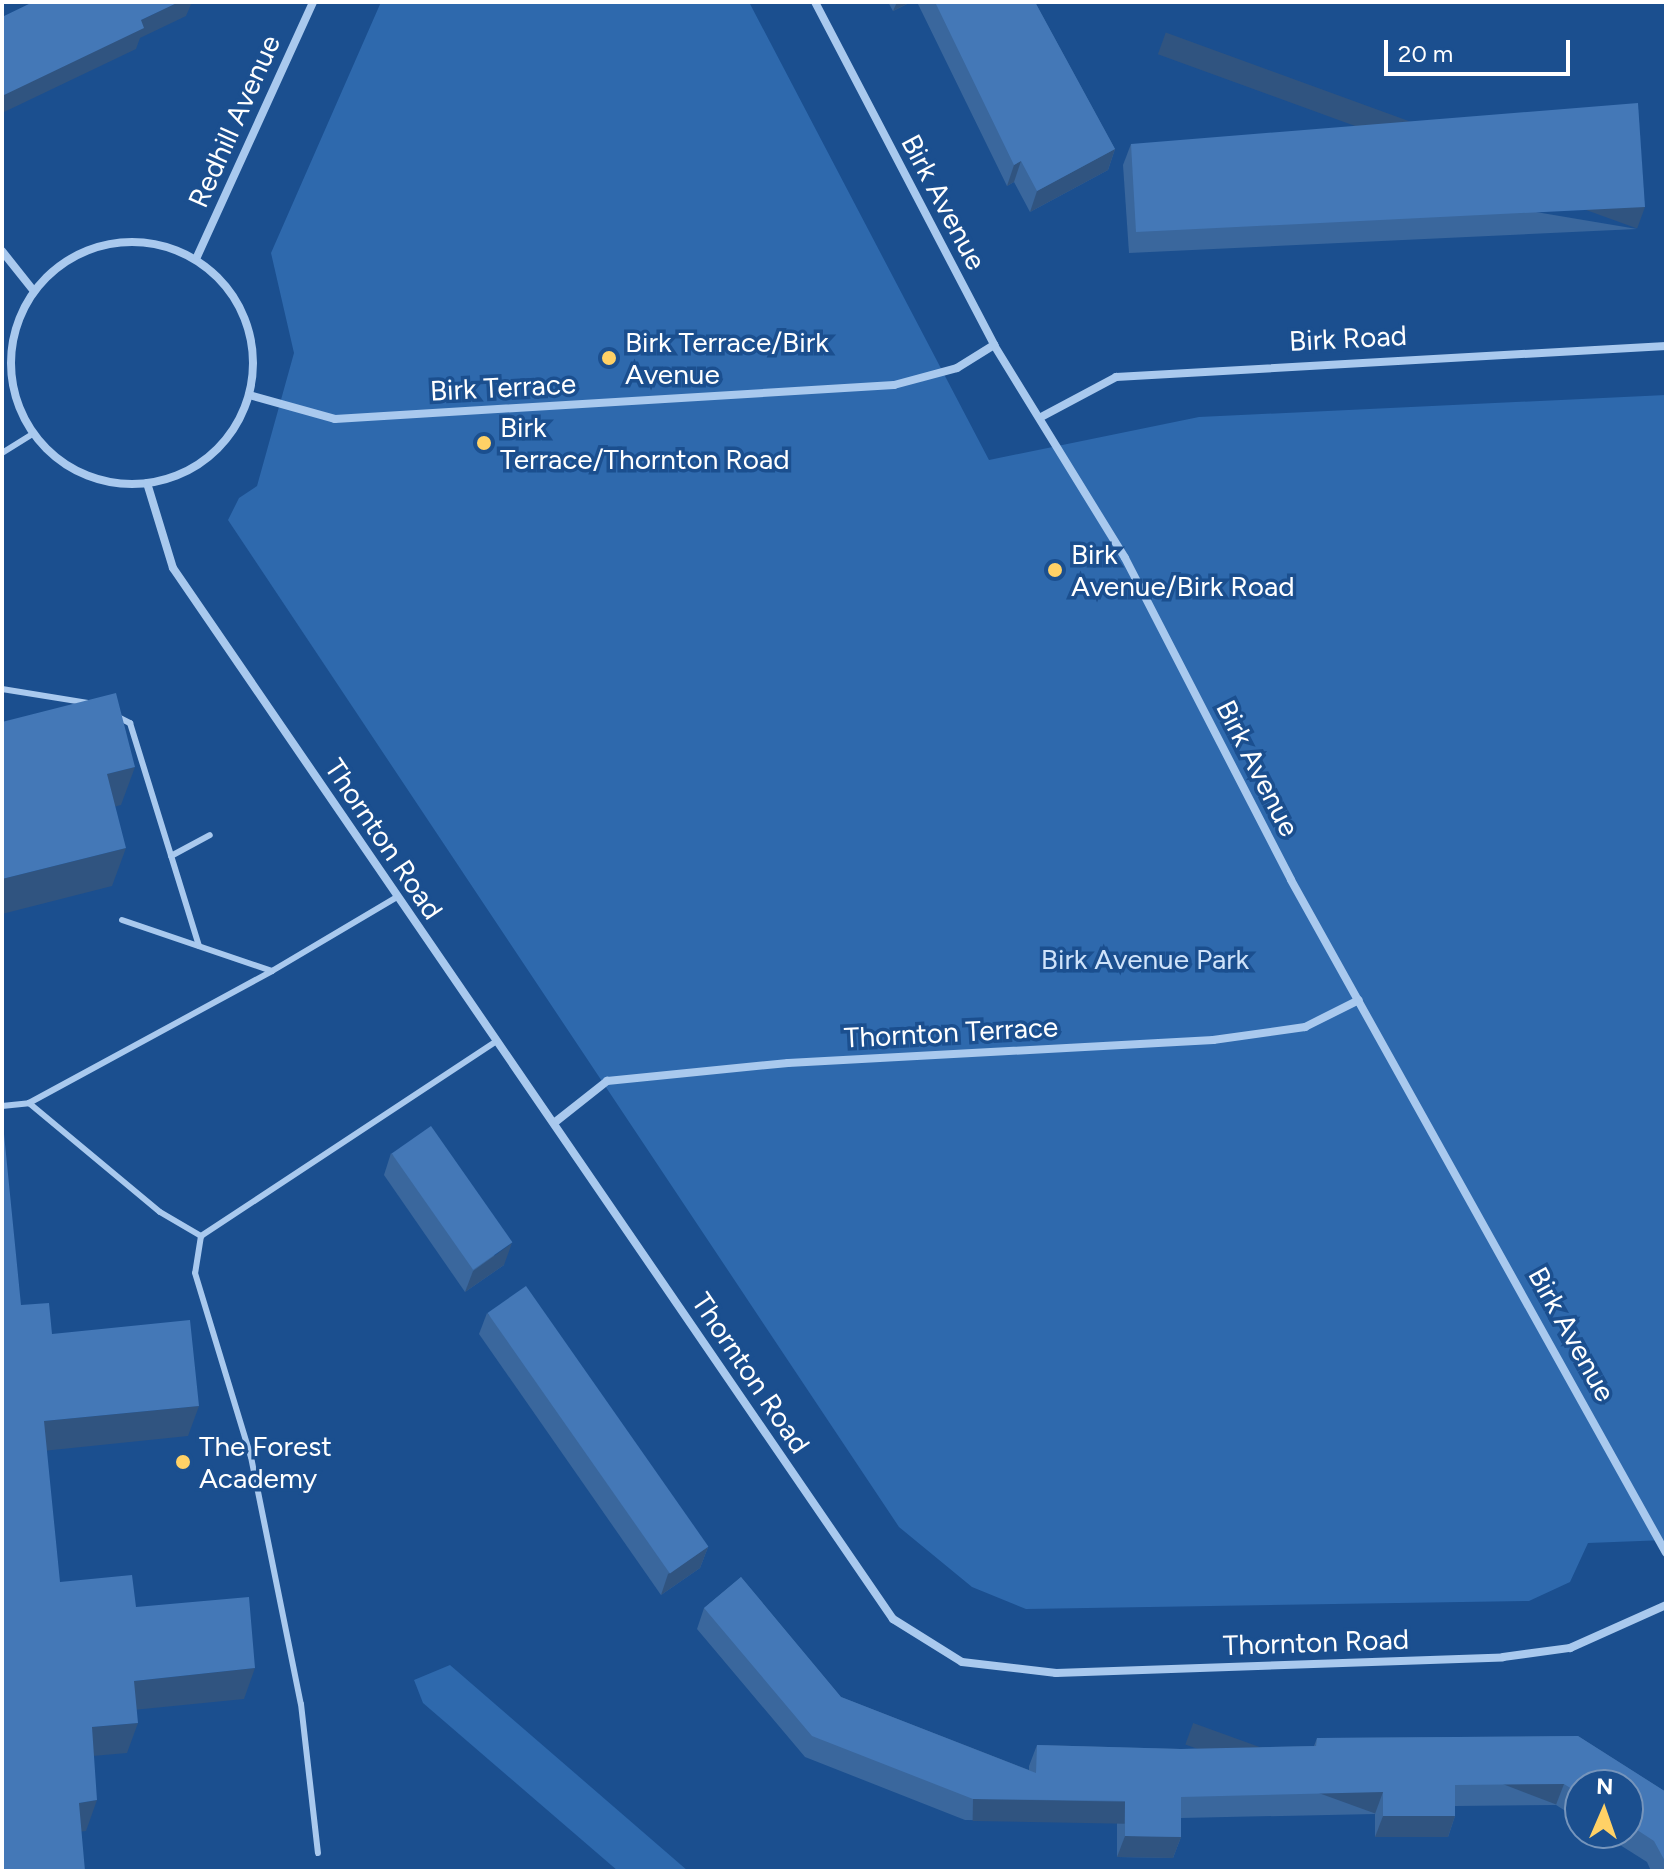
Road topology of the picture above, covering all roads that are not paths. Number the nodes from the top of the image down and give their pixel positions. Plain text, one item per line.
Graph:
1 (313, 2) edge
2 (815, 2) edge
3 (2, 251) edge
4 (196, 259) junction
5 (33, 290) junction
6 (994, 345) junction
7 (1666, 346) edge
8 (249, 395) junction
9 (1043, 416) junction
10 (32, 434) junction
11 (2, 453) edge
12 (147, 483) junction
13 (2, 689) edge
14 (95, 704) edge
15 (107, 710) edge
16 (210, 835) dead end
17 (171, 856) junction
18 (397, 897) junction
19 (122, 920) dead end
20 (199, 946) junction
21 (272, 971) junction
22 (1359, 1000) junction
23 (494, 1043) junction
24 (29, 1103) junction
25 (2, 1106) edge
26 (554, 1123) junction
27 (201, 1236) junction
28 (1666, 1553) edge
29 (1666, 1605) edge
30 (318, 1853) dead end

1 - 4 street, Redhill Avenue
2 - 6 street, Birk Avenue
3 - 5 street
4 - 5 street
4 - 8 street
5 - 10 street
6 - 8 street, Birk Terrace
6 - 9 street, Birk Avenue
7 - 9 street, Birk Road
8 - 12 street
9 - 22 street, Birk Avenue
10 - 11 lane
10 - 12 street
12 - 18 street, Thornton Road
13 - 14 lane
15 - 17 lane
16 - 17 lane
17 - 20 lane
18 - 21 lane
18 - 23 street, Thornton Road
19 - 20 lane
20 - 21 lane
21 - 24 lane
22 - 26 street, Thornton Terrace
22 - 28 street, Birk Avenue
23 - 26 street, Thornton Road
23 - 27 lane
24 - 25 lane
24 - 27 lane
26 - 29 street, Thornton Road
27 - 30 lane

